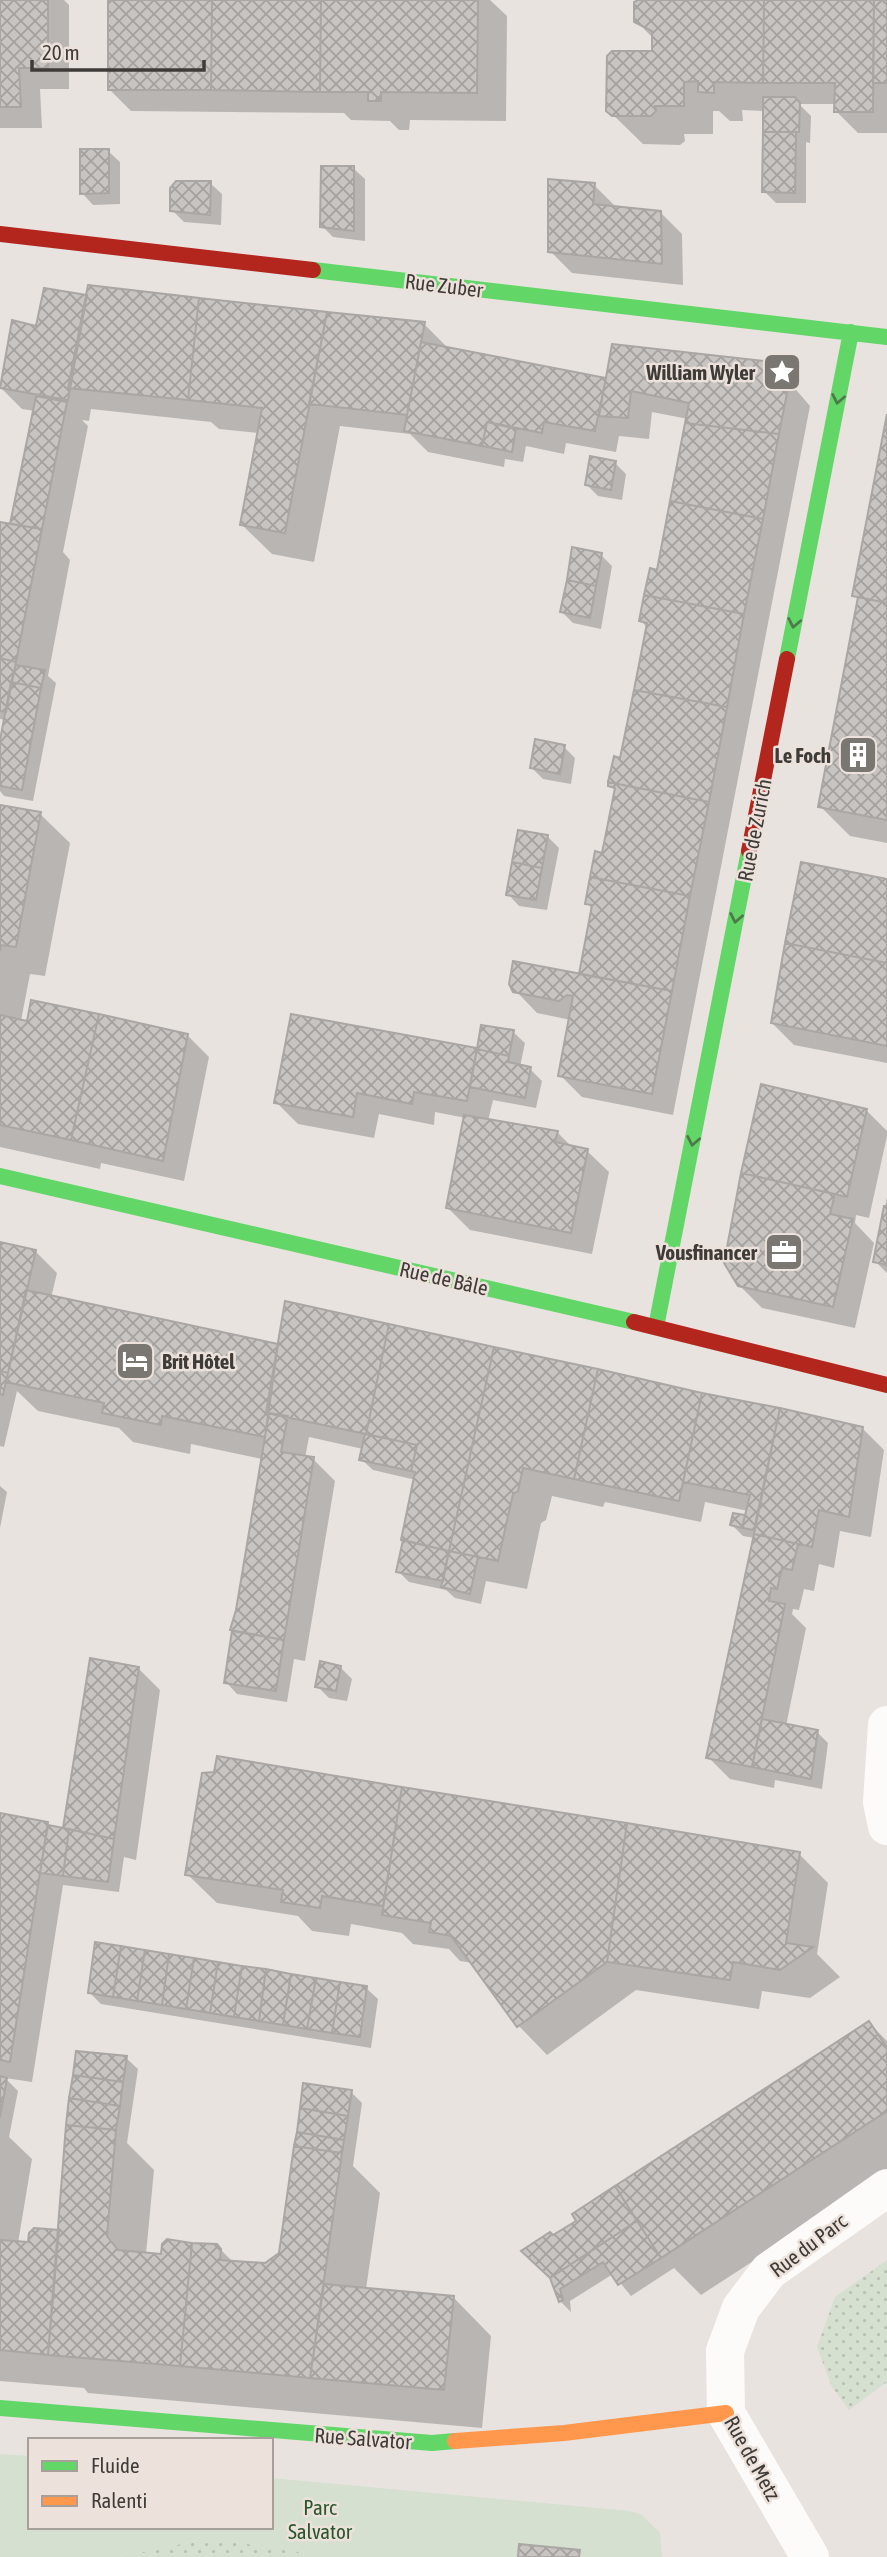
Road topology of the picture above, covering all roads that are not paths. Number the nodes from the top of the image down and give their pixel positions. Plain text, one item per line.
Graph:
1 (0, 234) edge
2 (851, 332) junction
3 (887, 337) edge
4 (0, 1176) edge
5 (656, 1327) junction
6 (887, 1385) edge
7 (887, 1725) edge
8 (887, 1826) edge
9 (887, 2188) edge
10 (725, 2351) joint
11 (0, 2408) edge
12 (726, 2413) junction
13 (810, 2557) edge

1 - 2 street, Rue Zuber
2 - 3 street, Rue Zuber
2 -> 5 street, Rue de Zurich
4 - 5 street, Rue de Bâle
5 - 6 street, Rue de Bâle
7 - 8 street
9 - 10 street, Rue du Parc
10 - 12 street, Rue de Metz
11 - 12 street, Rue Salvator
12 - 13 street, Rue de Metz

